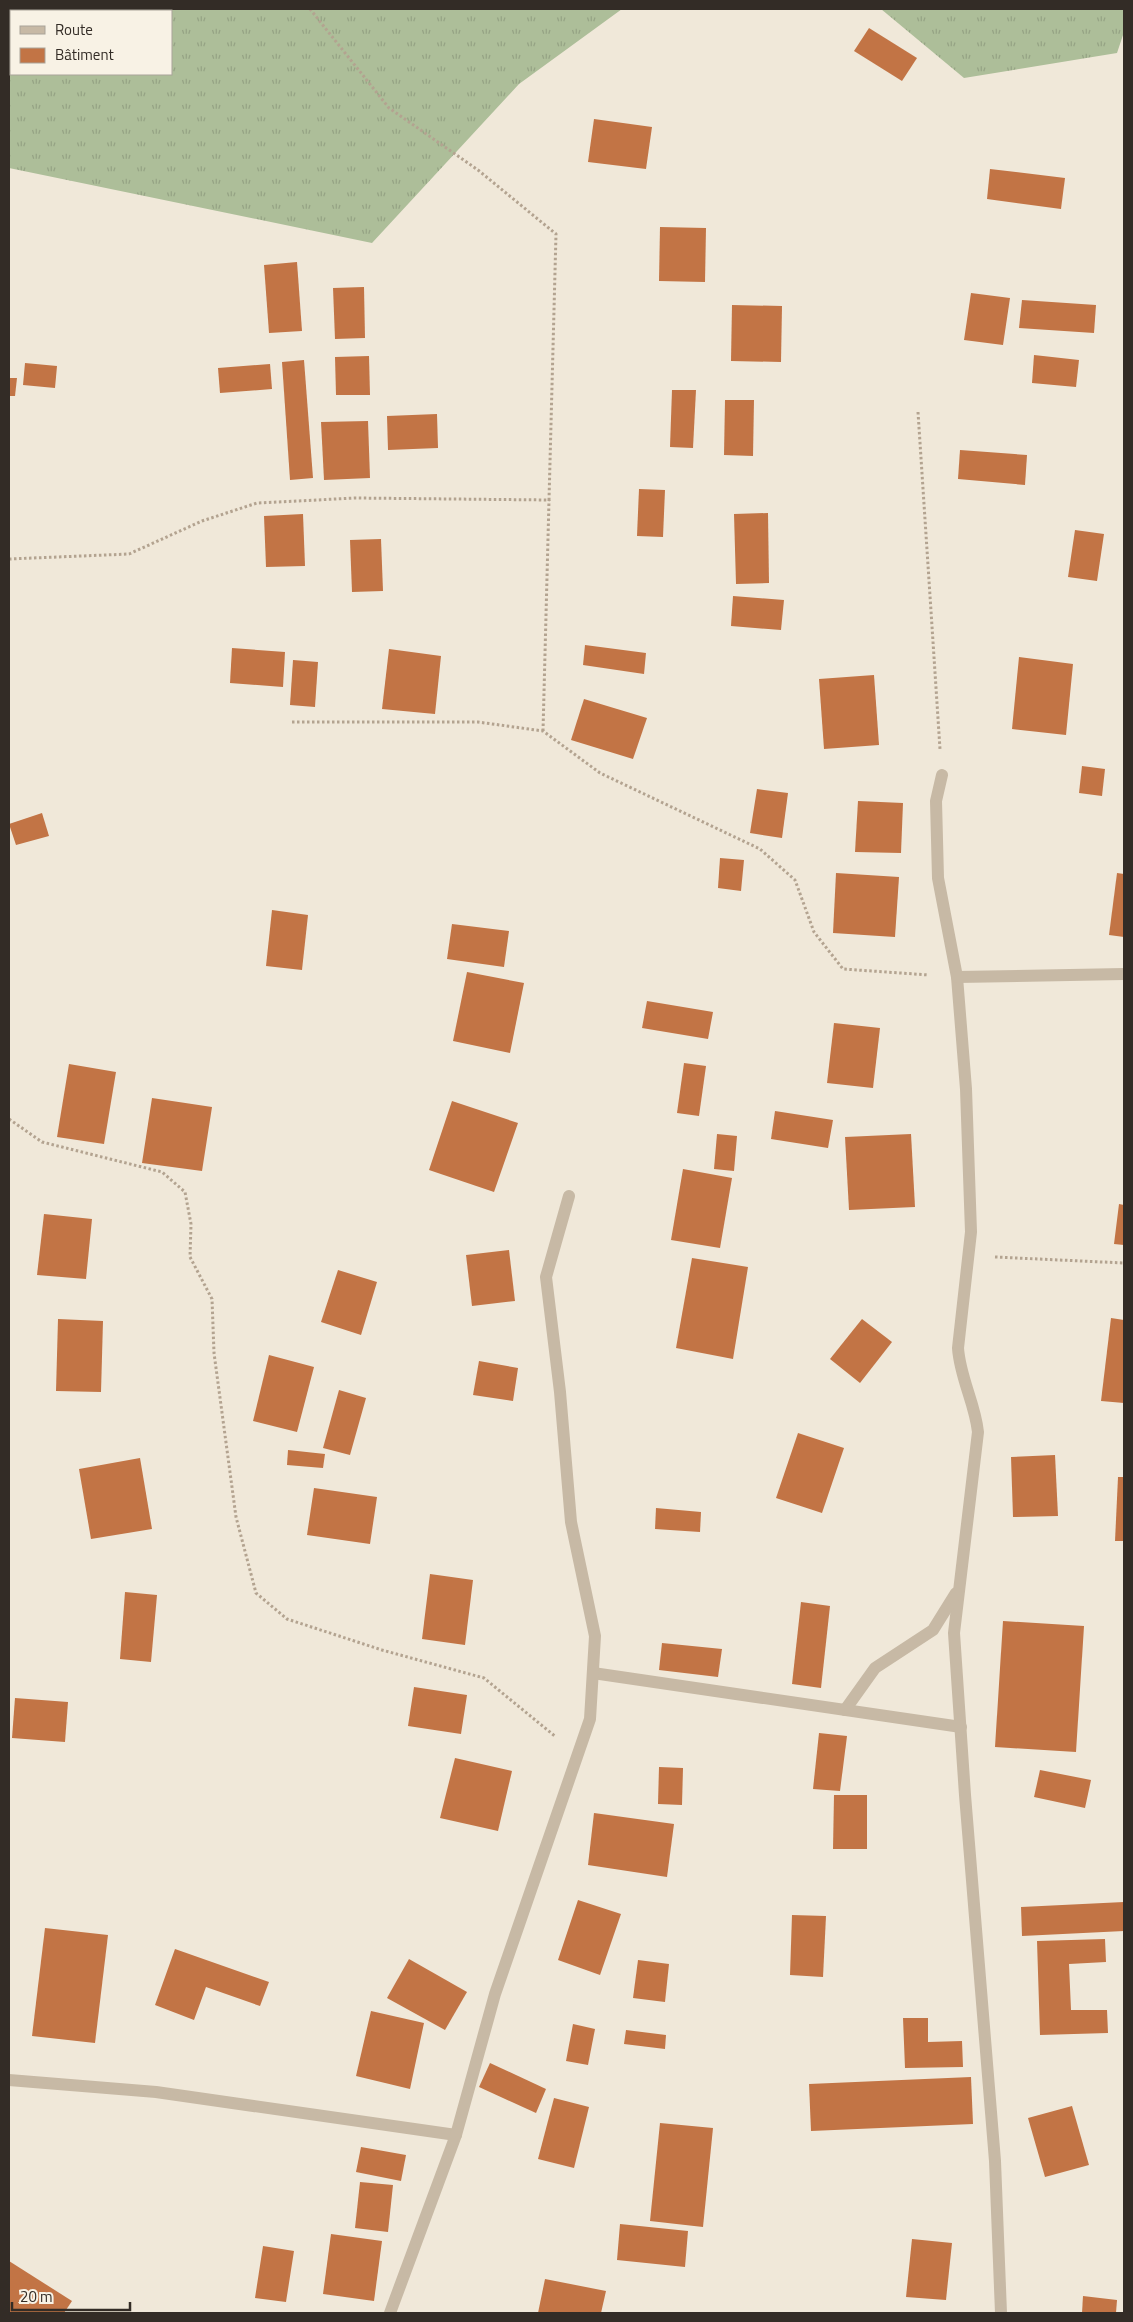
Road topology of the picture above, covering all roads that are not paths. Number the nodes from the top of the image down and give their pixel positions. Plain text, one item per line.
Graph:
1 (942, 775) road end
2 (1124, 974) edge
3 (957, 976) junction
4 (569, 1196) dead end
5 (959, 1588) junction
6 (593, 1674) junction
7 (845, 1710) junction
8 (961, 1727) junction
9 (9, 2080) edge
10 (456, 2135) junction
11 (390, 2313) edge
12 (1001, 2313) edge

1 - 3 street
2 - 3 street
3 - 5 street
4 - 6 street
5 - 7 street
5 - 8 street
6 - 7 street
6 - 10 street
7 - 8 street
8 - 12 street
9 - 10 street
10 - 11 street

